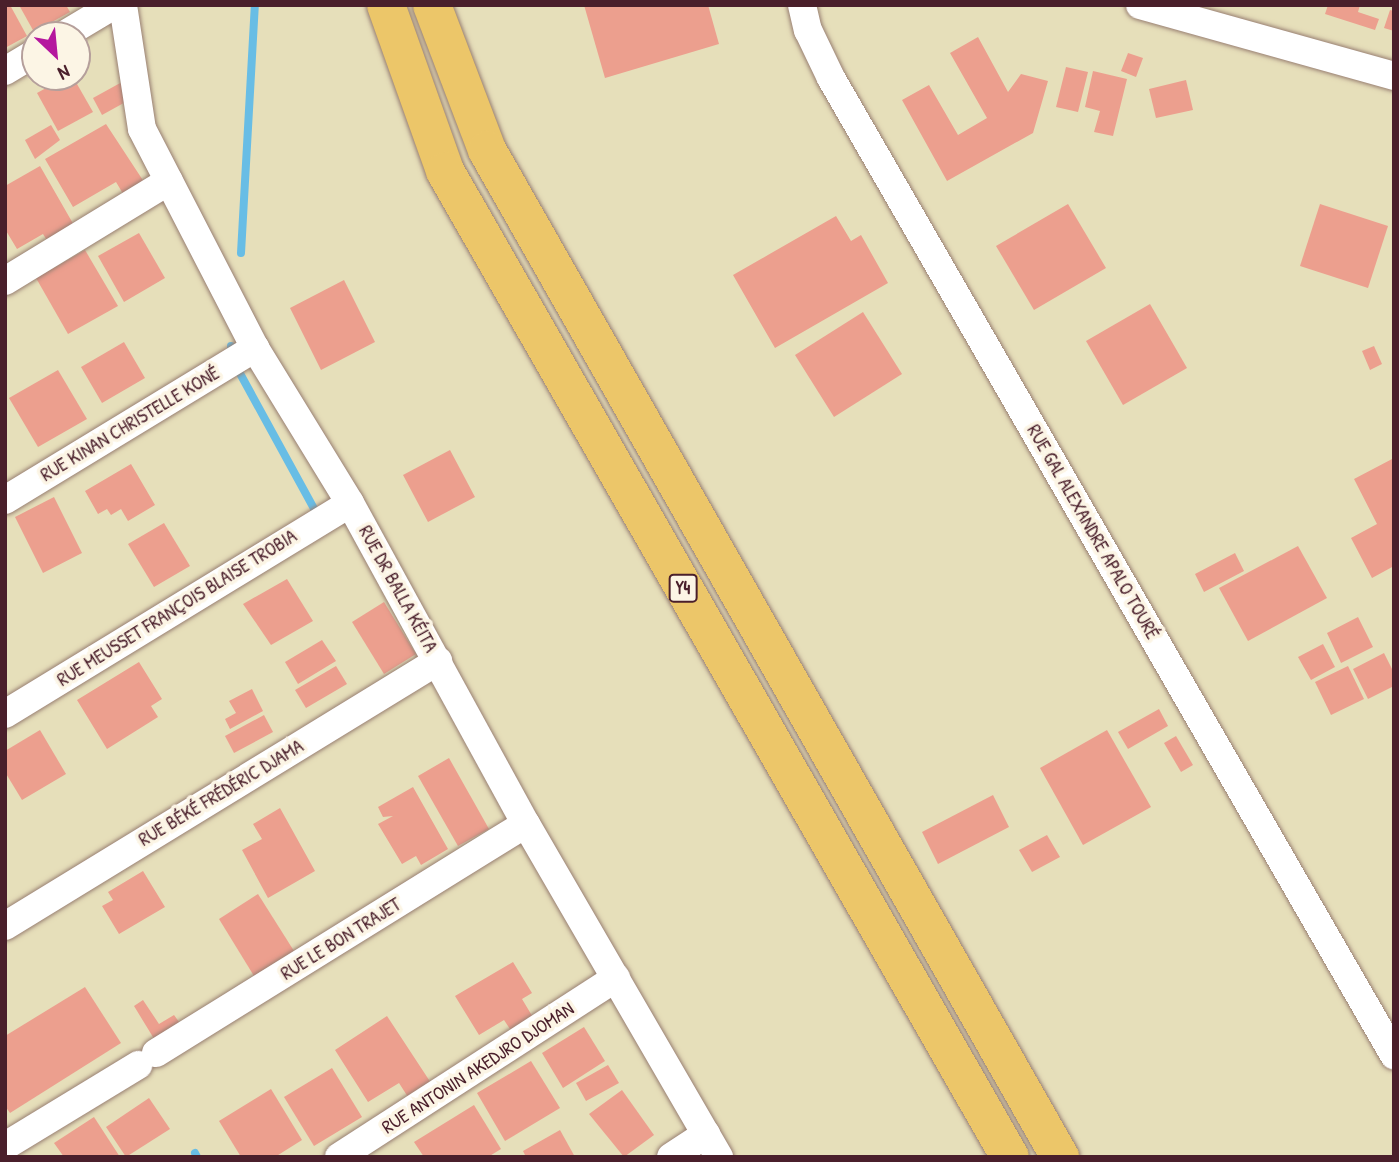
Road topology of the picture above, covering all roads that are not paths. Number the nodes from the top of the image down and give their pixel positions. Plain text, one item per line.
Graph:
1 (114, 5) edge
2 (122, 5) edge
3 (386, 5) edge
4 (432, 5) edge
5 (802, 5) edge
6 (1140, 5) edge
7 (87, 21) edge
8 (21, 61) edge
9 (5, 71) edge
10 (1394, 76) edge
11 (169, 181) junction
12 (5, 281) edge
13 (245, 283) dead end
14 (240, 320) junction
15 (255, 348) junction
16 (5, 500) edge
17 (350, 503) junction
18 (438, 661) junction
19 (5, 714) edge
20 (526, 824) junction
21 (5, 926) edge
22 (616, 978) junction
23 (1394, 1055) edge
24 (713, 1145) edge
25 (5, 1146) edge
26 (340, 1157) edge
27 (671, 1157) edge
28 (1010, 1157) edge
29 (1060, 1157) edge

1 - 7 street
2 - 11 street, RUE DR BALLA KÉITA
3 - 28 highway, Y4
4 - 29 highway, Y4
5 - 23 street, RUE GAL ALEXANDRE APALO TOURÉ
6 - 10 street
8 - 9 street
11 - 12 street
11 - 14 street, RUE DR BALLA KÉITA
13 - 14 street
14 - 15 street, RUE DR BALLA KÉITA
15 - 16 street, RUE KINAN CHRISTELLE KONÉ
15 - 17 street, RUE DR BALLA KÉITA
17 - 18 street, RUE DR BALLA KÉITA
17 - 19 street, RUE MEUSSET FRANÇOIS BLAISE TROBIA
18 - 20 street, RUE DR BALLA KÉITA
18 - 21 street, RUE BÉKÉ FRÉDÉRIC DJAMA
20 - 22 street, RUE DR BALLA KÉITA
20 - 25 street, RUE LE BON TRAJET
22 - 24 street, RUE DR BALLA KÉITA
22 - 26 street, RUE ANTONIN AKEDJRO DJOMAN
24 - 27 street

